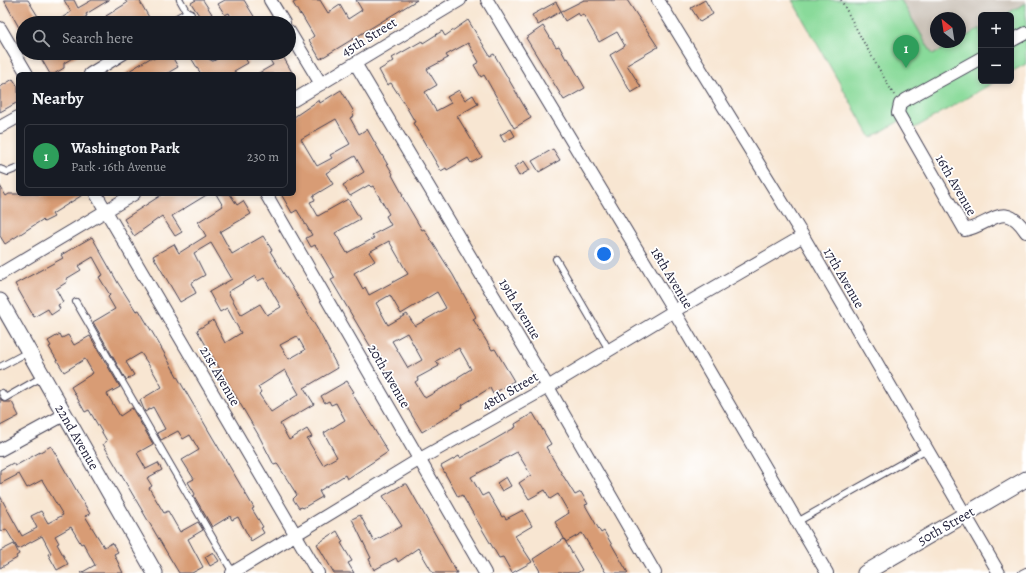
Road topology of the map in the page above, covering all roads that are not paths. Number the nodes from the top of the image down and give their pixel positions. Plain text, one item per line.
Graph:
1 (180, 0) edge
2 (270, 0) edge
3 (460, 0) edge
4 (487, 0) edge
5 (658, 0) edge
6 (189, 16) edge
7 (280, 16) edge
8 (0, 28) edge
9 (1025, 35) edge
10 (1014, 40) edge
11 (296, 43) edge
12 (16, 55) edge
13 (19, 60) edge
14 (113, 60) edge
15 (978, 60) edge
16 (355, 63) junction
17 (26, 72) edge
18 (93, 72) edge
19 (321, 84) junction
20 (296, 99) edge
21 (16, 120) edge
22 (0, 127) edge
23 (0, 169) edge
24 (16, 169) edge
25 (97, 196) edge
26 (131, 196) edge
27 (267, 196) edge
28 (106, 211) junction
29 (1026, 232) edge
30 (803, 236) junction
31 (556, 259) dead end
32 (0, 274) edge
33 (0, 301) edge
34 (76, 302) dead end
35 (674, 311) junction
36 (609, 350) junction
37 (28, 352) junction
38 (0, 367) edge
39 (42, 377) junction
40 (548, 386) junction
41 (2, 393) dead end
42 (64, 415) junction
43 (926, 449) junction
44 (0, 450) edge
45 (420, 459) junction
46 (1026, 479) edge
47 (964, 515) junction
48 (797, 522) junction
49 (296, 536) junction
50 (1026, 571) edge
51 (155, 573) edge
52 (232, 573) edge
53 (318, 573) edge
54 (485, 573) edge
55 (655, 573) edge
56 (827, 573) edge
57 (866, 573) edge
58 (999, 573) edge
59 (1022, 573) edge

1 - 6 lane
2 - 7 street
3 - 16 street, 45th Street
4 - 35 street, 18th Avenue
5 - 30 street, 17th Avenue
8 - 12 street
9 - 10 street
11 - 19 street
13 - 17 street
14 - 18 street
15 - 29 street, 16th Avenue
16 - 19 street, 45th Street
16 - 40 street, 19th Avenue
19 - 20 street, 45th Street
21 - 22 street
23 - 24 lane
25 - 28 street, 21st Avenue
26 - 28 street
27 - 45 street, 20th Avenue
28 - 32 street
28 - 49 street, 21st Avenue
30 - 35 street, 48th Street
30 - 43 street, 17th Avenue
31 - 36 lane
33 - 37 street, 22nd Avenue
34 - 52 lane
35 - 36 street, 48th Street
35 - 48 street, 18th Avenue
36 - 40 street, 48th Street
37 - 38 lane
37 - 39 street, 22nd Avenue
39 - 41 lane
39 - 42 street, 22nd Avenue
40 - 45 street, 48th Street
40 - 55 street, 19th Avenue
42 - 44 street
42 - 51 street, 22nd Avenue
43 - 47 street, 17th Avenue
43 - 48 lane
45 - 49 street, 48th Street
45 - 54 street, 20th Avenue
46 - 47 street, 50th Street
47 - 57 street, 50th Street
47 - 58 street, 17th Avenue
48 - 56 street, 18th Avenue
49 - 52 street, 48th Street
49 - 53 street, 21st Avenue
50 - 59 lane

